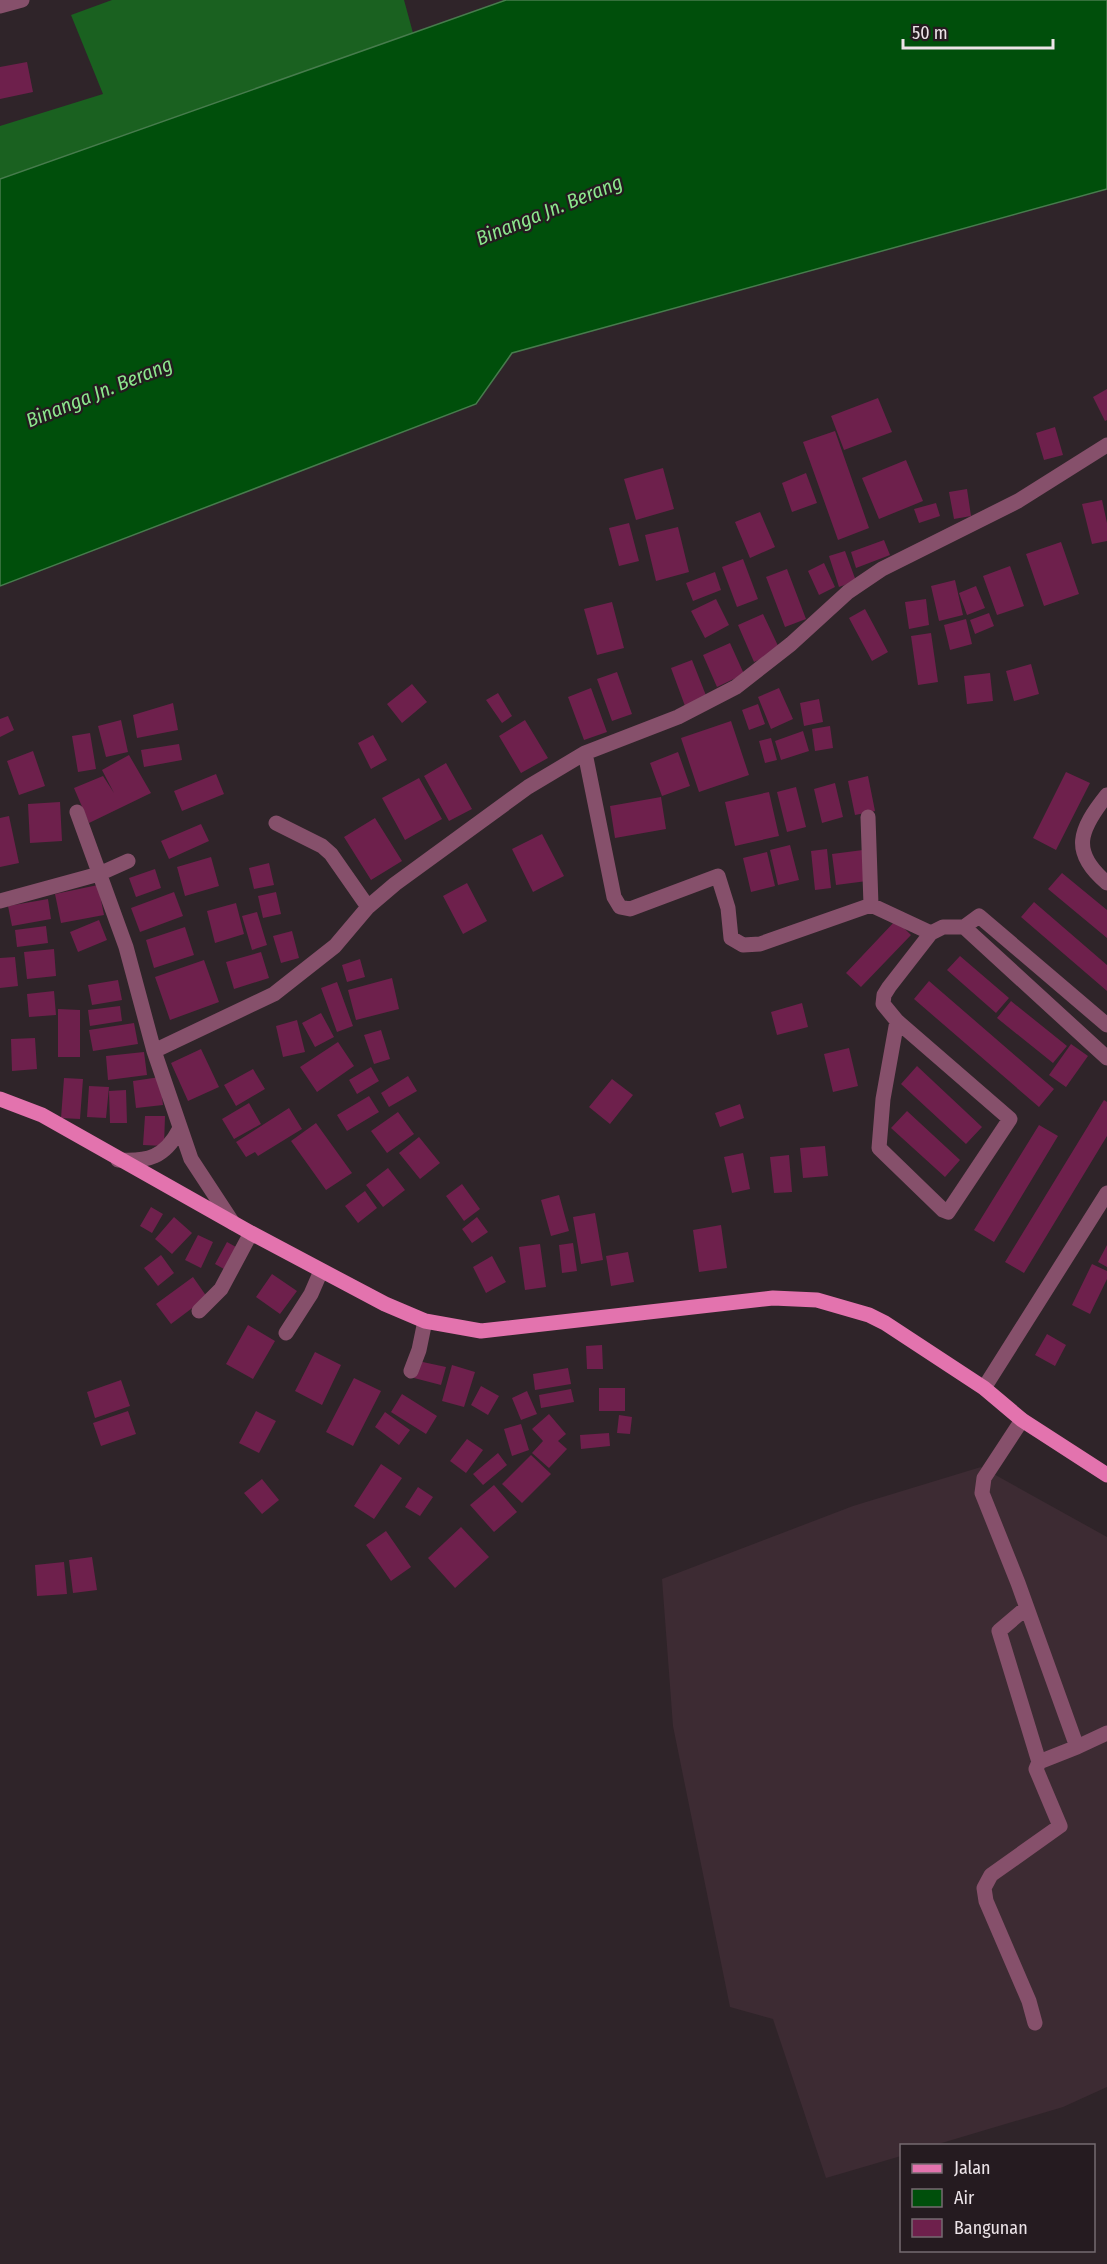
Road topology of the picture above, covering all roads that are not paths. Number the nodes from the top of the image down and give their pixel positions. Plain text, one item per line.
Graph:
1 (22, 0) edge
2 (0, 6) edge
3 (1107, 445) edge
4 (585, 753) junction
5 (1107, 795) edge
6 (77, 812) dead end
7 (868, 817) dead end
8 (276, 823) dead end
9 (128, 861) dead end
10 (99, 874) junction
11 (1107, 883) edge
12 (0, 901) edge
13 (871, 905) junction
14 (368, 907) junction
15 (964, 927) junction
16 (931, 933) junction
17 (897, 1021) junction
18 (1107, 1025) edge
19 (154, 1051) junction
20 (1107, 1058) edge
21 (0, 1099) edge
22 (179, 1130) junction
23 (117, 1160) junction
24 (1107, 1193) edge
25 (233, 1223) junction
26 (250, 1235) junction
27 (320, 1273) junction
28 (199, 1311) dead end
29 (424, 1325) junction
30 (286, 1333) dead end
31 (411, 1371) dead end
32 (984, 1388) junction
33 (1022, 1420) junction
34 (1107, 1475) edge
35 (1026, 1608) junction
36 (1107, 1733) edge
37 (1077, 1747) junction
38 (1039, 1762) junction
39 (1035, 2023) dead end

1 - 2 street
3 - 4 street
4 - 13 street
4 - 14 street
5 - 11 street
6 - 10 street
7 - 13 street
8 - 14 street
9 - 10 street
10 - 12 street
10 - 19 street
13 - 16 street
14 - 19 street
15 - 16 street
15 - 18 street
15 - 20 street
16 - 17 street
17 - 17 street
19 - 22 street
21 - 23 main road
22 - 23 street
22 - 25 street
23 - 25 main road
24 - 32 street
25 - 26 main road
26 - 27 main road
26 - 28 street
27 - 29 main road
27 - 30 street
29 - 31 street
29 - 32 main road
32 - 33 main road
33 - 34 main road
33 - 35 street
35 - 37 street
35 - 38 street
36 - 37 street
37 - 38 street
38 - 39 street

